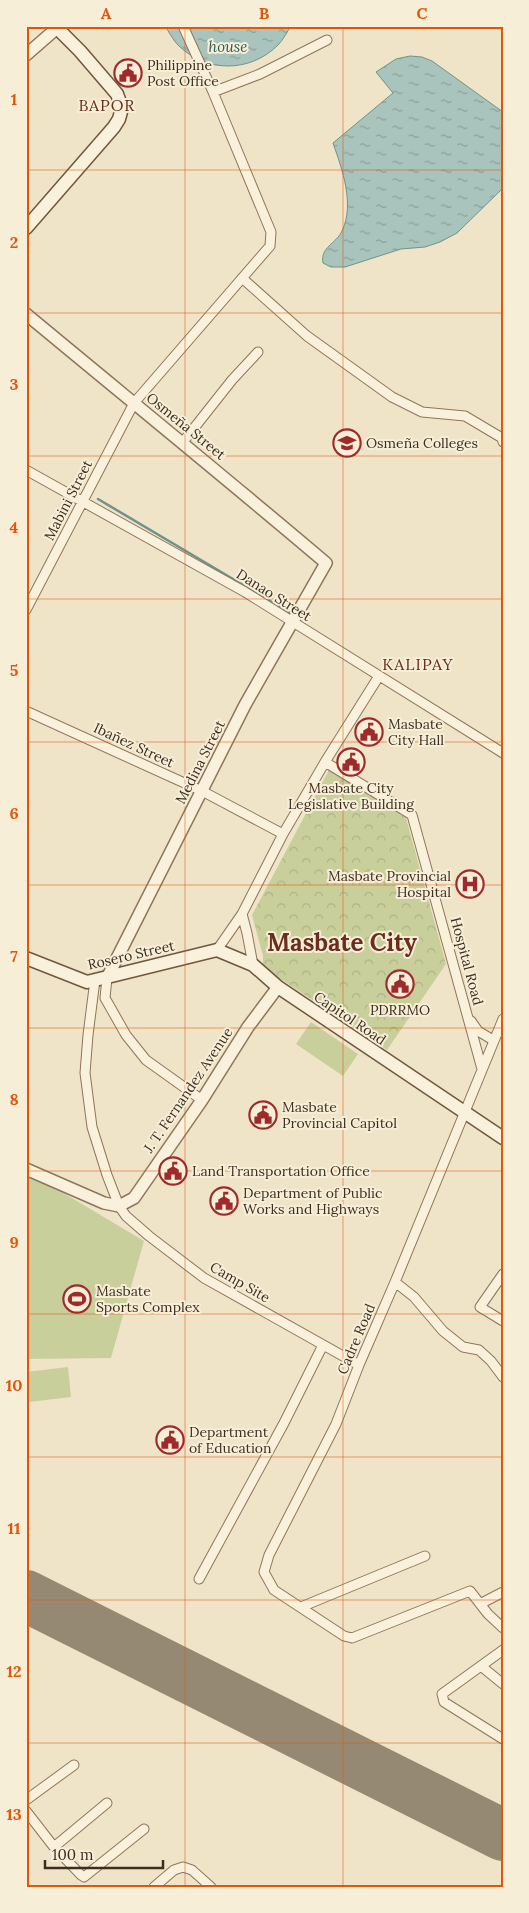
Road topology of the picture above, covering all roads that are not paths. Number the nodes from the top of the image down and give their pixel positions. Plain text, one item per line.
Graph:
1 (182, 26) edge
2 (58, 27) edge
3 (327, 40) dead end
4 (26, 55) edge
5 (213, 92) junction
6 (26, 228) edge
7 (242, 278) junction
8 (26, 314) edge
9 (258, 352) dead end
10 (134, 403) junction
11 (183, 442) junction
12 (503, 442) edge
13 (26, 470) edge
14 (83, 501) junction
15 (326, 563) joint
16 (26, 610) edge
17 (293, 623) junction
18 (379, 676) junction
19 (26, 711) edge
20 (503, 753) edge
21 (325, 762) junction
22 (202, 791) junction
23 (283, 834) junction
24 (242, 914) junction
25 (216, 950) junction
26 (26, 958) edge
27 (253, 966) junction
28 (101, 979) junction
29 (278, 987) junction
30 (93, 996) junction
31 (106, 998) junction
32 (467, 1017) junction
33 (503, 1019) edge
34 (493, 1040) junction
35 (482, 1069) junction
36 (202, 1100) junction
37 (465, 1112) junction
38 (503, 1138) edge
39 (26, 1169) edge
40 (119, 1206) junction
41 (503, 1274) edge
42 (395, 1282) junction
43 (503, 1321) edge
44 (322, 1345) junction
45 (359, 1365) junction
46 (503, 1377) edge
47 (425, 1556) dead end
48 (199, 1579) dead end
49 (503, 1592) edge
50 (480, 1604) junction
51 (301, 1607) junction
52 (503, 1628) edge
53 (503, 1650) edge
54 (481, 1666) junction
55 (503, 1684) edge
56 (503, 1739) edge
57 (74, 1765) dead end
58 (26, 1800) edge
59 (107, 1804) dead end
60 (26, 1811) edge
61 (144, 1829) dead end
62 (54, 1847) junction
63 (154, 1887) edge
64 (211, 1887) edge

1 - 5 street
2 - 4 street
2 - 6 main road
3 - 5 street
5 - 7 street, Mabini Street
7 - 10 street, Mabini Street
7 - 12 street
8 - 10 street, Osmeña Street
9 - 11 street
10 - 11 street, Osmeña Street
10 - 14 street, Mabini Street
11 - 15 street, Osmeña Street
13 - 14 street, Danao Street
14 - 16 street, Mabini Street
14 - 17 street, Danao Street
15 - 17 street, Medina Street
17 - 18 street, Danao Street
17 - 22 street, Medina Street
18 - 20 street, Danao Street
18 - 21 street
19 - 22 street, Ibañez Street
21 - 23 street
21 - 32 street, Hospital Road
22 - 23 street, Ibañez Street
22 - 28 street, Medina Street
23 - 24 street
24 - 25 street
24 - 27 street
25 - 27 main road, Capitol Road
25 - 28 main road, Rosero Street
26 - 28 main road, Rosero Street
27 - 29 main road, Capitol Road
28 - 30 street
28 - 31 street
29 - 36 street, J. T. Fernandez Avenue
29 - 37 main road, Capitol Road
30 - 31 street
30 - 40 street
31 - 36 street
32 - 34 street
32 - 35 street, Hospital Road
33 - 34 street, Cadre Road
34 - 35 street, Cadre Road
35 - 37 street, Cadre Road
36 - 40 street, J. T. Fernandez Avenue
37 - 38 main road, Capitol Road
37 - 42 street, Cadre Road
39 - 40 street
40 - 44 street, Camp Site
41 - 43 street
42 - 45 street, Cadre Road
42 - 46 street
44 - 45 street, Camp Site
44 - 48 street
45 - 51 street, Cadre Road
47 - 51 street
49 - 50 street
50 - 51 street
50 - 52 street
53 - 54 street
54 - 55 street
54 - 56 street
57 - 58 street
59 - 62 street
60 - 62 street
61 - 62 street
63 - 64 street

